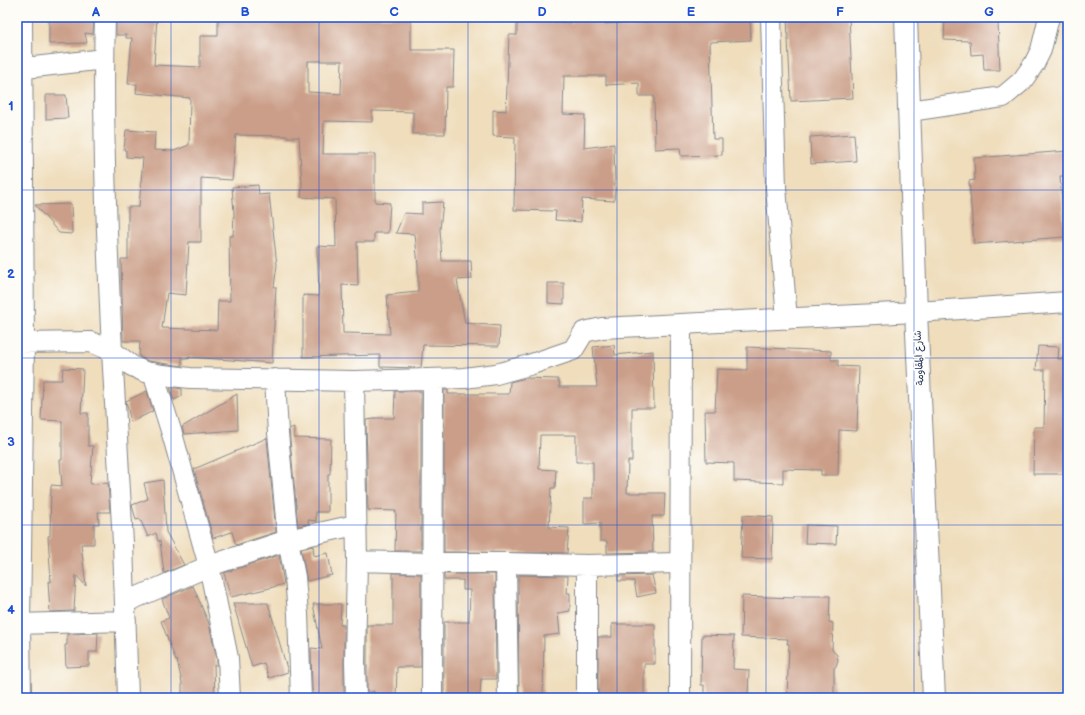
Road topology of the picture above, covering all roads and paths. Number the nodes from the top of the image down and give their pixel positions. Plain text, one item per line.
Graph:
1 (22, 17) edge
2 (105, 17) edge
3 (771, 17) edge
4 (906, 17) edge
5 (1050, 17) edge
6 (104, 59) junction
7 (20, 69) edge
8 (910, 111) junction
9 (1068, 302) edge
10 (916, 312) junction
11 (787, 319) junction
12 (681, 324) junction
13 (20, 343) edge
14 (112, 351) junction
15 (153, 373) junction
16 (275, 379) junction
17 (433, 379) junction
18 (354, 381) junction
19 (355, 525) junction
20 (288, 540) junction
21 (357, 560) junction
22 (432, 563) junction
23 (506, 563) junction
24 (680, 563) junction
25 (587, 565) junction
26 (208, 566) junction
27 (126, 612) junction
28 (18, 624) edge
29 (21, 698) edge
30 (128, 698) edge
31 (230, 698) edge
32 (301, 698) edge
33 (356, 698) edge
34 (432, 698) edge
35 (508, 698) edge
36 (587, 698) edge
37 (680, 698) edge
38 (934, 698) edge

1 - 7 street
2 - 6 street
3 - 11 street
4 - 8 highway, شارع المقاومة
5 - 8 street
6 - 7 street
6 - 14 street
7 - 13 street
8 - 10 highway, شارع المقاومة
9 - 10 street
10 - 11 street
10 - 38 highway, شارع المقاومة
11 - 12 street
12 - 17 street
12 - 24 street
13 - 14 street
13 - 28 street
14 - 15 street
14 - 27 street
15 - 16 street
15 - 26 street
16 - 18 street
16 - 20 street
17 - 18 street
17 - 22 street
18 - 19 street
19 - 20 street
19 - 21 street
20 - 26 street
20 - 32 street
21 - 22 street
21 - 33 street
22 - 23 street
22 - 34 street
23 - 25 street
23 - 35 street
24 - 25 street
24 - 37 street
25 - 36 street
26 - 27 street
26 - 31 street
27 - 28 street
27 - 30 street
28 - 29 street

